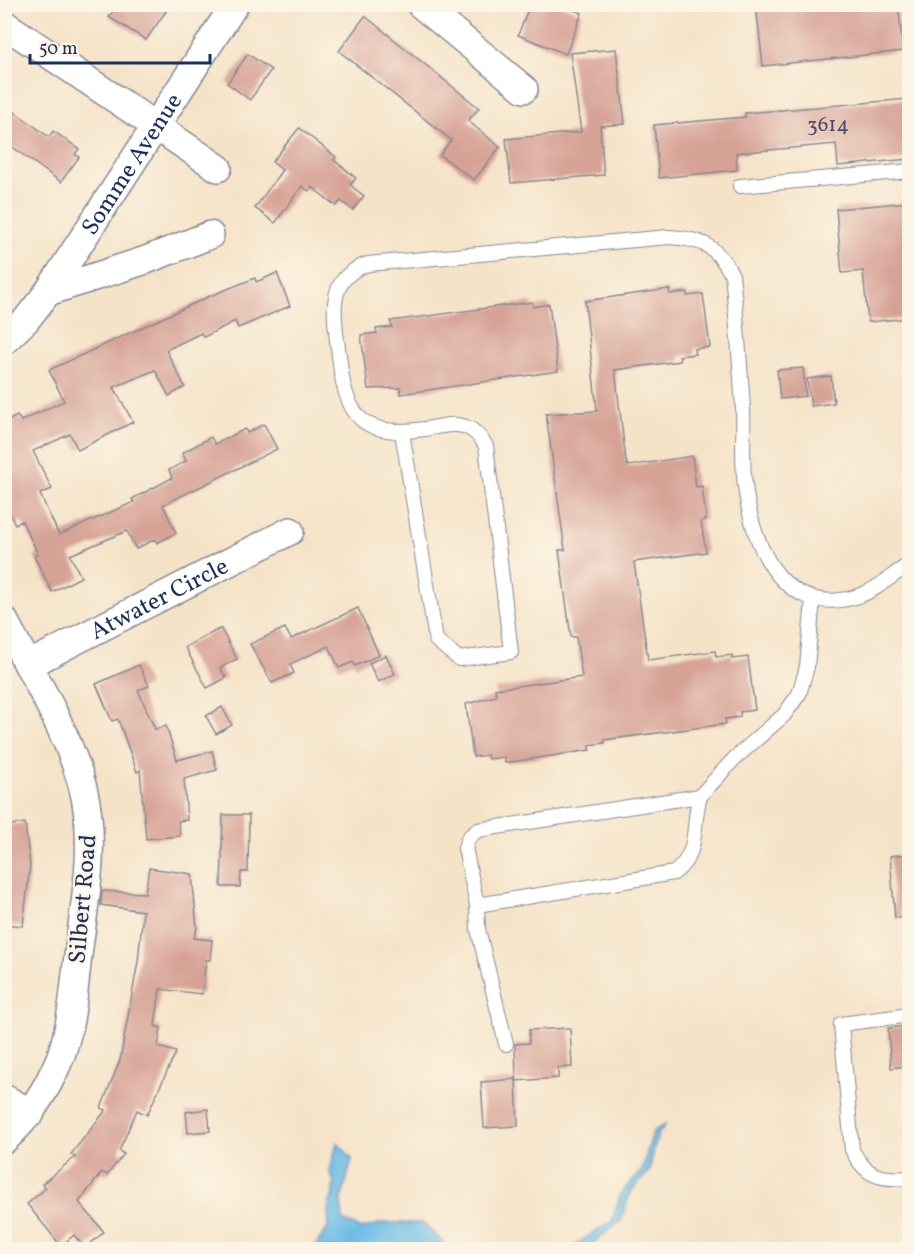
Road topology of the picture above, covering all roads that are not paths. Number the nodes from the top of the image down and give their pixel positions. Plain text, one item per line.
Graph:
1 (235, 4) edge
2 (420, 4) edge
3 (4, 24) edge
4 (524, 89) dead end
5 (155, 125) junction
6 (218, 168) dead end
7 (909, 171) edge
8 (740, 186) dead end
9 (210, 235) dead end
10 (48, 292) junction
11 (4, 341) edge
12 (402, 432) junction
13 (291, 531) dead end
14 (909, 564) edge
15 (813, 599) junction
16 (4, 620) edge
17 (28, 665) junction
18 (700, 796) junction
19 (477, 904) junction
20 (909, 1015) edge
21 (506, 1044) dead end
22 (4, 1098) edge
23 (31, 1113) junction
24 (4, 1140) edge
25 (909, 1178) edge

1 - 5 street, Somme Avenue
2 - 4 street
3 - 5 street
5 - 6 street
5 - 10 street, Somme Avenue
7 - 8 lane
9 - 10 street, Somme Avenue
10 - 11 street, Somme Avenue
12 - 12 lane
12 - 15 lane
13 - 17 street, Atwater Circle
14 - 15 lane
15 - 18 lane
16 - 17 street, Silbert Road
17 - 23 street, Silbert Road
18 - 19 lane
18 - 19 lane
19 - 21 lane
20 - 25 lane
22 - 23 street
23 - 24 street, Silbert Road

